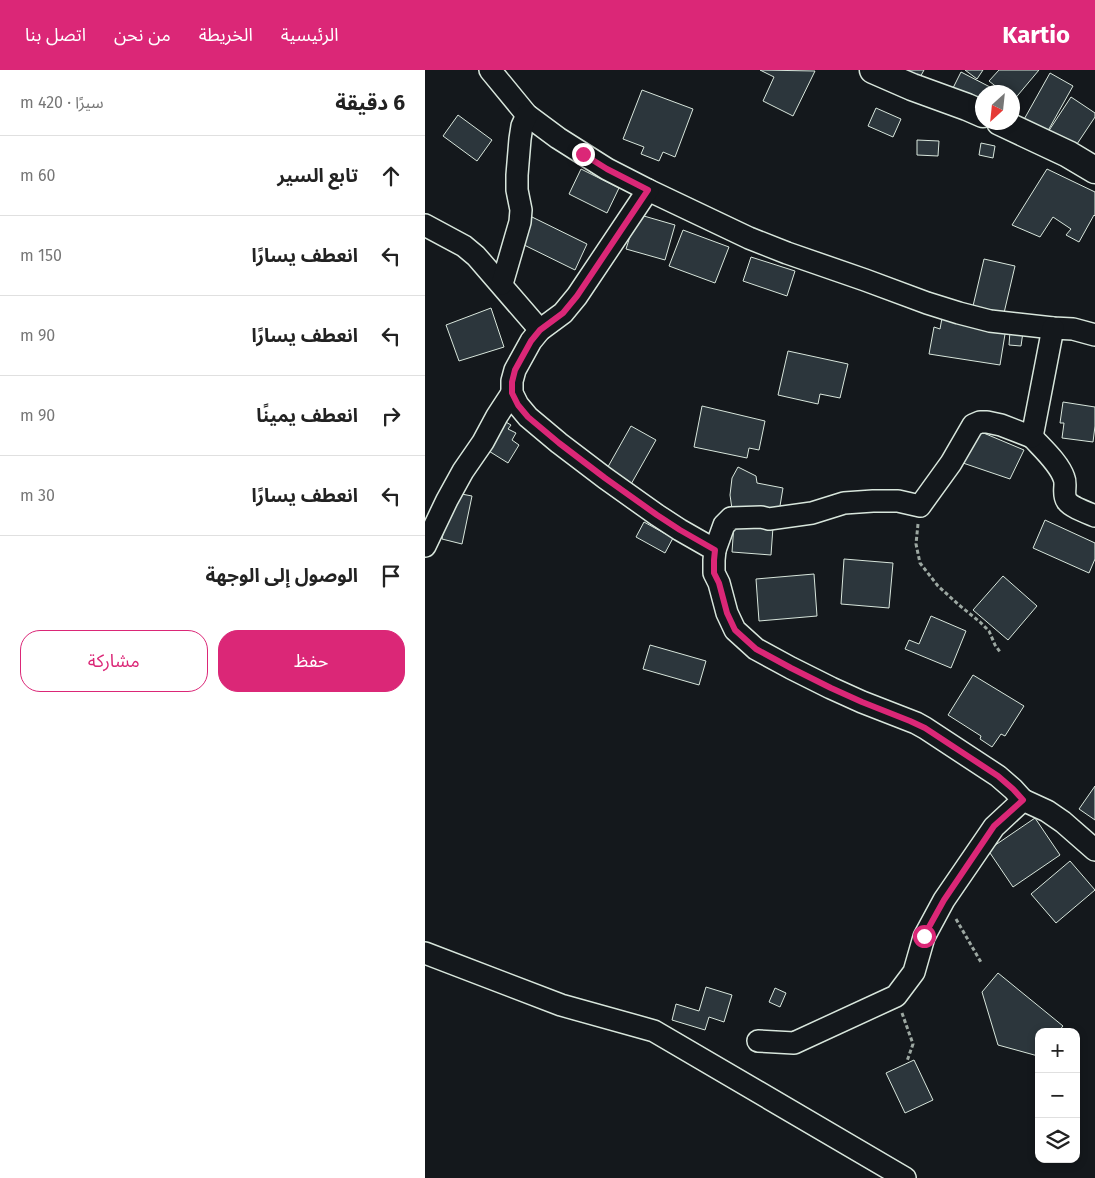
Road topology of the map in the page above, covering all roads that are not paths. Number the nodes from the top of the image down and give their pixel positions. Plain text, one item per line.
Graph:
1 (490, 70) edge
2 (873, 70) edge
3 (975, 110) edge
4 (527, 115) junction
5 (1017, 130) edge
6 (1095, 170) edge
7 (648, 190) junction
8 (425, 225) edge
9 (501, 284) junction
10 (1053, 328) junction
11 (540, 330) junction
12 (1095, 335) edge
13 (512, 393) junction
14 (1032, 437) junction
15 (1095, 516) edge
16 (425, 546) edge
17 (715, 550) junction
18 (1023, 800) junction
19 (1095, 850) edge
20 (425, 953) edge
21 (758, 1041) dead end
22 (905, 1178) edge

1 - 4 street
2 - 3 main road
4 - 7 street
4 - 9 street
5 - 6 main road
7 - 10 street
7 - 11 street
8 - 9 street
9 - 11 street
10 - 12 street
10 - 14 street
11 - 13 street
13 - 16 street
13 - 17 street
14 - 15 street
14 - 17 street
17 - 18 street
18 - 19 street
18 - 21 street
20 - 22 street

